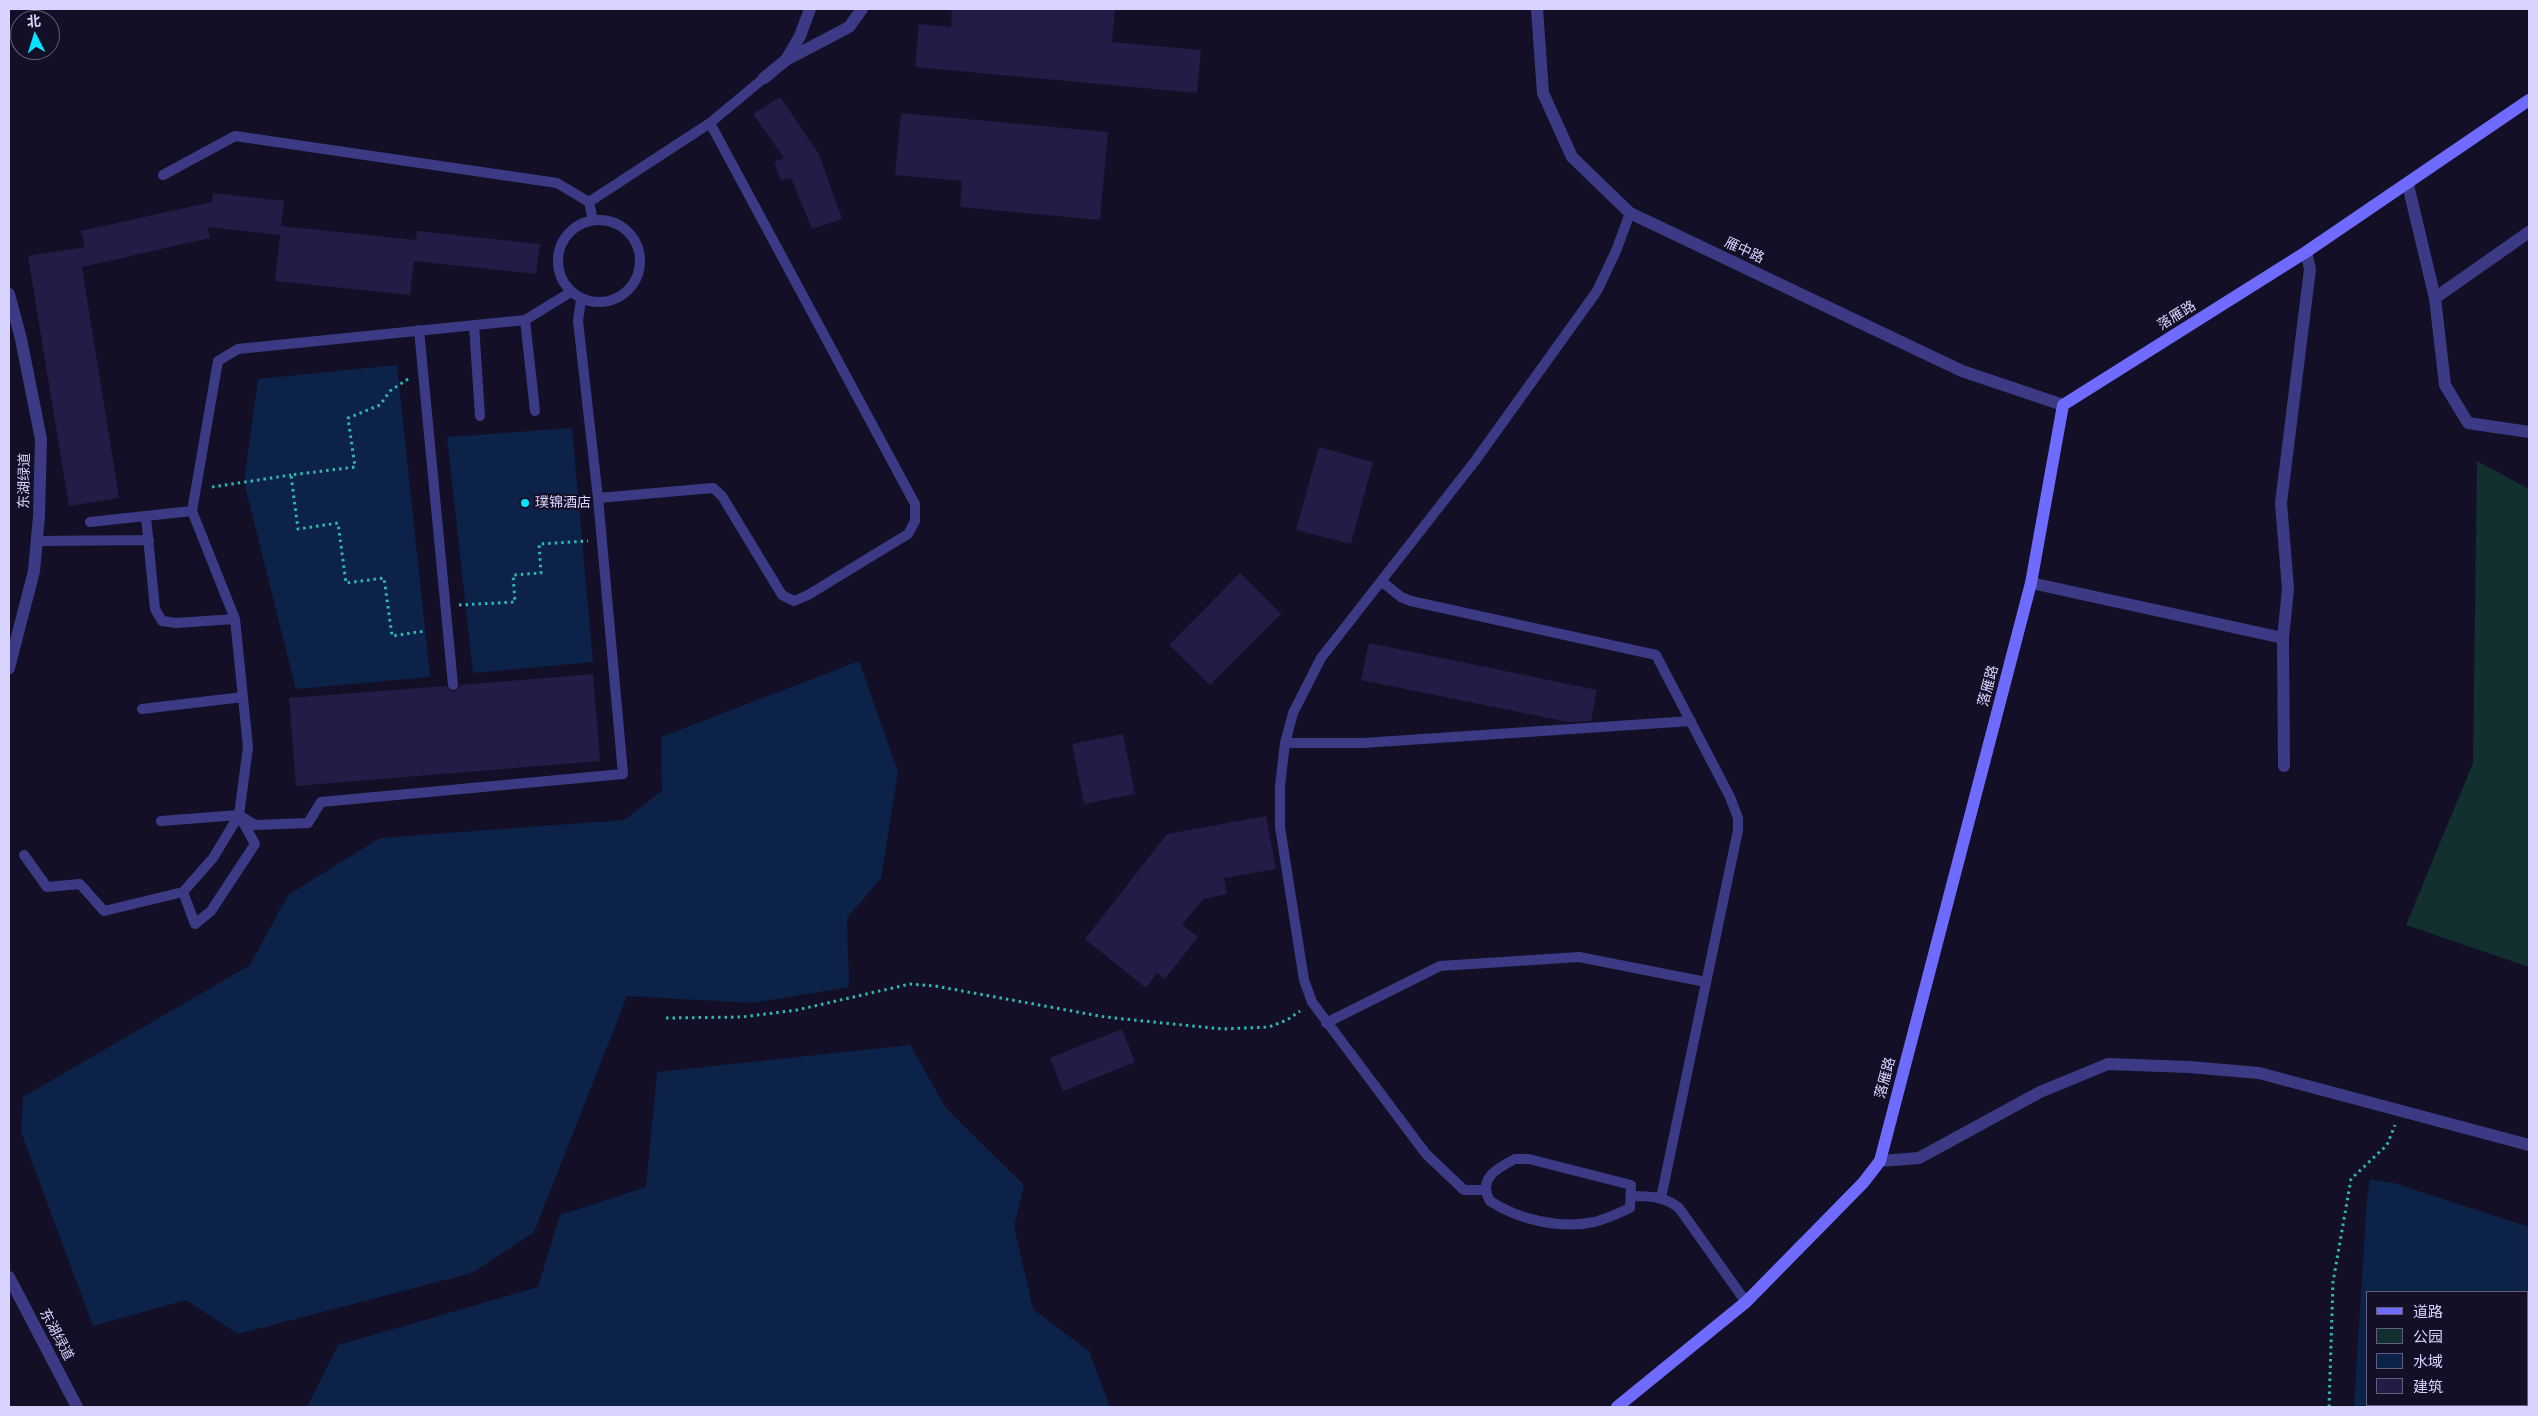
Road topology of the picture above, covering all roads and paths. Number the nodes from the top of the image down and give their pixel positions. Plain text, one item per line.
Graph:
1 (810, 9) edge
2 (862, 9) edge
3 (1537, 9) edge
4 (786, 60) junction
5 (764, 78) joint
6 (2529, 100) edge
7 (710, 124) junction
8 (163, 175) dead end
9 (2408, 185) junction
10 (589, 202) junction
11 (1630, 213) junction
12 (593, 220) junction
13 (2529, 232) edge
14 (2306, 252) junction
15 (571, 292) junction
16 (9, 294) edge
17 (2435, 298) junction
18 (581, 299) junction
19 (525, 320) junction
20 (474, 325) junction
21 (419, 330) junction
22 (423, 368) junction
23 (2063, 405) junction
24 (535, 411) dead end
25 (480, 416) dead end
26 (2529, 432) edge
27 (291, 475) junction
28 (195, 490) junction
29 (598, 498) junction
30 (192, 511) junction
31 (146, 517) junction
32 (90, 522) dead end
33 (149, 540) junction
34 (602, 540) junction
35 (36, 541) junction
36 (1381, 581) junction
37 (2031, 583) junction
38 (446, 605) junction
39 (235, 619) junction
40 (425, 632) dead end
41 (2283, 638) junction
42 (9, 668) edge
43 (453, 685) dead end
44 (242, 697) junction
45 (142, 709) dead end
46 (1691, 721) junction
47 (1285, 743) junction
48 (2284, 766) dead end
49 (239, 815) junction
50 (161, 821) dead end
51 (24, 855) dead end
52 (183, 892) junction
53 (1706, 982) junction
54 (1312, 1002) junction
55 (666, 1018) dead end
56 (1326, 1023) junction
57 (2402, 1110) junction
58 (2529, 1145) edge
59 (1880, 1161) junction
60 (1486, 1190) junction
61 (1631, 1196) junction
62 (1661, 1198) junction
63 (9, 1277) edge
64 (1746, 1302) junction
65 (77, 1407) edge
66 (1617, 1407) edge
67 (2329, 1407) edge

1 - 4 street
2 - 4 street
3 - 11 street, 雁中路
4 - 5 street
5 - 7 lane
6 - 9 street, 落雁路
7 - 10 lane
7 - 29 lane
8 - 10 lane
9 - 14 street, 落雁路
9 - 17 street
10 - 12 lane
11 - 23 street, 雁中路
11 - 36 lane
12 - 15 lane
12 - 18 lane
13 - 17 street
14 - 23 street, 落雁路
14 - 41 street
15 - 18 lane
15 - 19 lane
16 - 35 street, 东湖绿道
17 - 26 street
18 - 29 lane
19 - 20 lane
19 - 24 lane
20 - 21 lane
20 - 25 lane
21 - 22 lane
21 - 28 lane
22 - 27 path
22 - 38 lane
23 - 37 street, 落雁路
27 - 28 path
27 - 40 path
28 - 30 lane
29 - 34 lane
30 - 31 lane
30 - 39 lane
31 - 32 lane
31 - 33 lane
33 - 35 lane
33 - 39 lane
34 - 38 path
34 - 49 lane
35 - 42 street, 东湖绿道
36 - 46 lane
36 - 47 lane
37 - 41 street
37 - 59 street, 落雁路
38 - 43 lane
39 - 44 lane
41 - 48 street
44 - 45 lane
44 - 49 lane
46 - 47 lane
46 - 53 lane
47 - 54 lane
49 - 50 lane
49 - 52 lane
49 - 52 lane
51 - 52 lane
53 - 56 lane
53 - 62 lane
54 - 55 path
54 - 56 lane
56 - 60 lane
57 - 58 street
57 - 59 street
57 - 67 path
59 - 64 street, 落雁路
60 - 61 lane
60 - 61 lane
61 - 62 lane
62 - 64 lane
63 - 65 street, 东湖绿道
64 - 66 street, 落雁路

